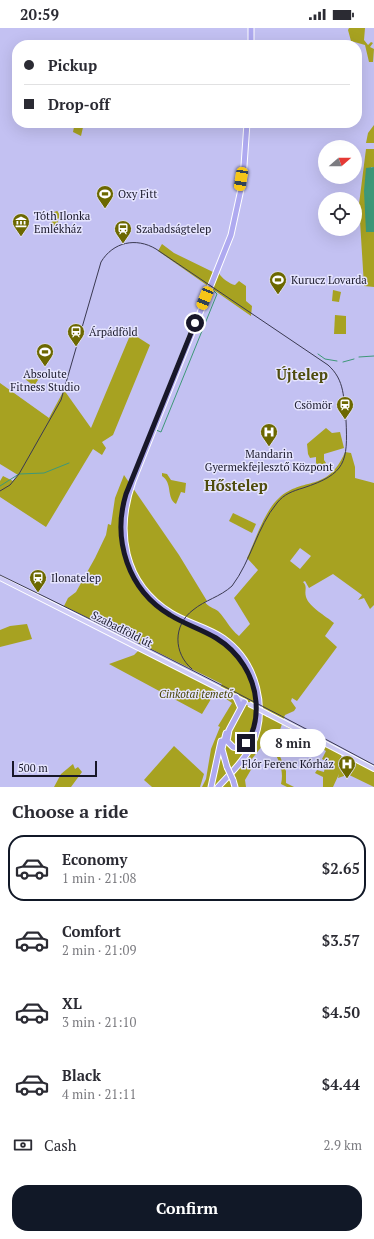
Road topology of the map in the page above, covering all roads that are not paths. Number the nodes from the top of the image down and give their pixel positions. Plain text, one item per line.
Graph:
1 (250, 28) edge
2 (250, 40) edge
3 (246, 128) edge
4 (246, 128) edge
5 (0, 578) edge
6 (236, 698) joint
7 (245, 704) junction
8 (228, 730) junction
9 (253, 732) junction
10 (374, 769) edge
11 (210, 787) edge
12 (217, 787) edge
13 (235, 787) edge

1 - 2 highway
3 - 9 highway
4 - 12 highway
5 - 6 main road, Szabadföld út
6 - 7 highway
7 - 8 highway
7 - 10 main road, bridge
8 - 9 highway
8 - 11 highway
8 - 13 highway, bridge
9 - 12 highway

